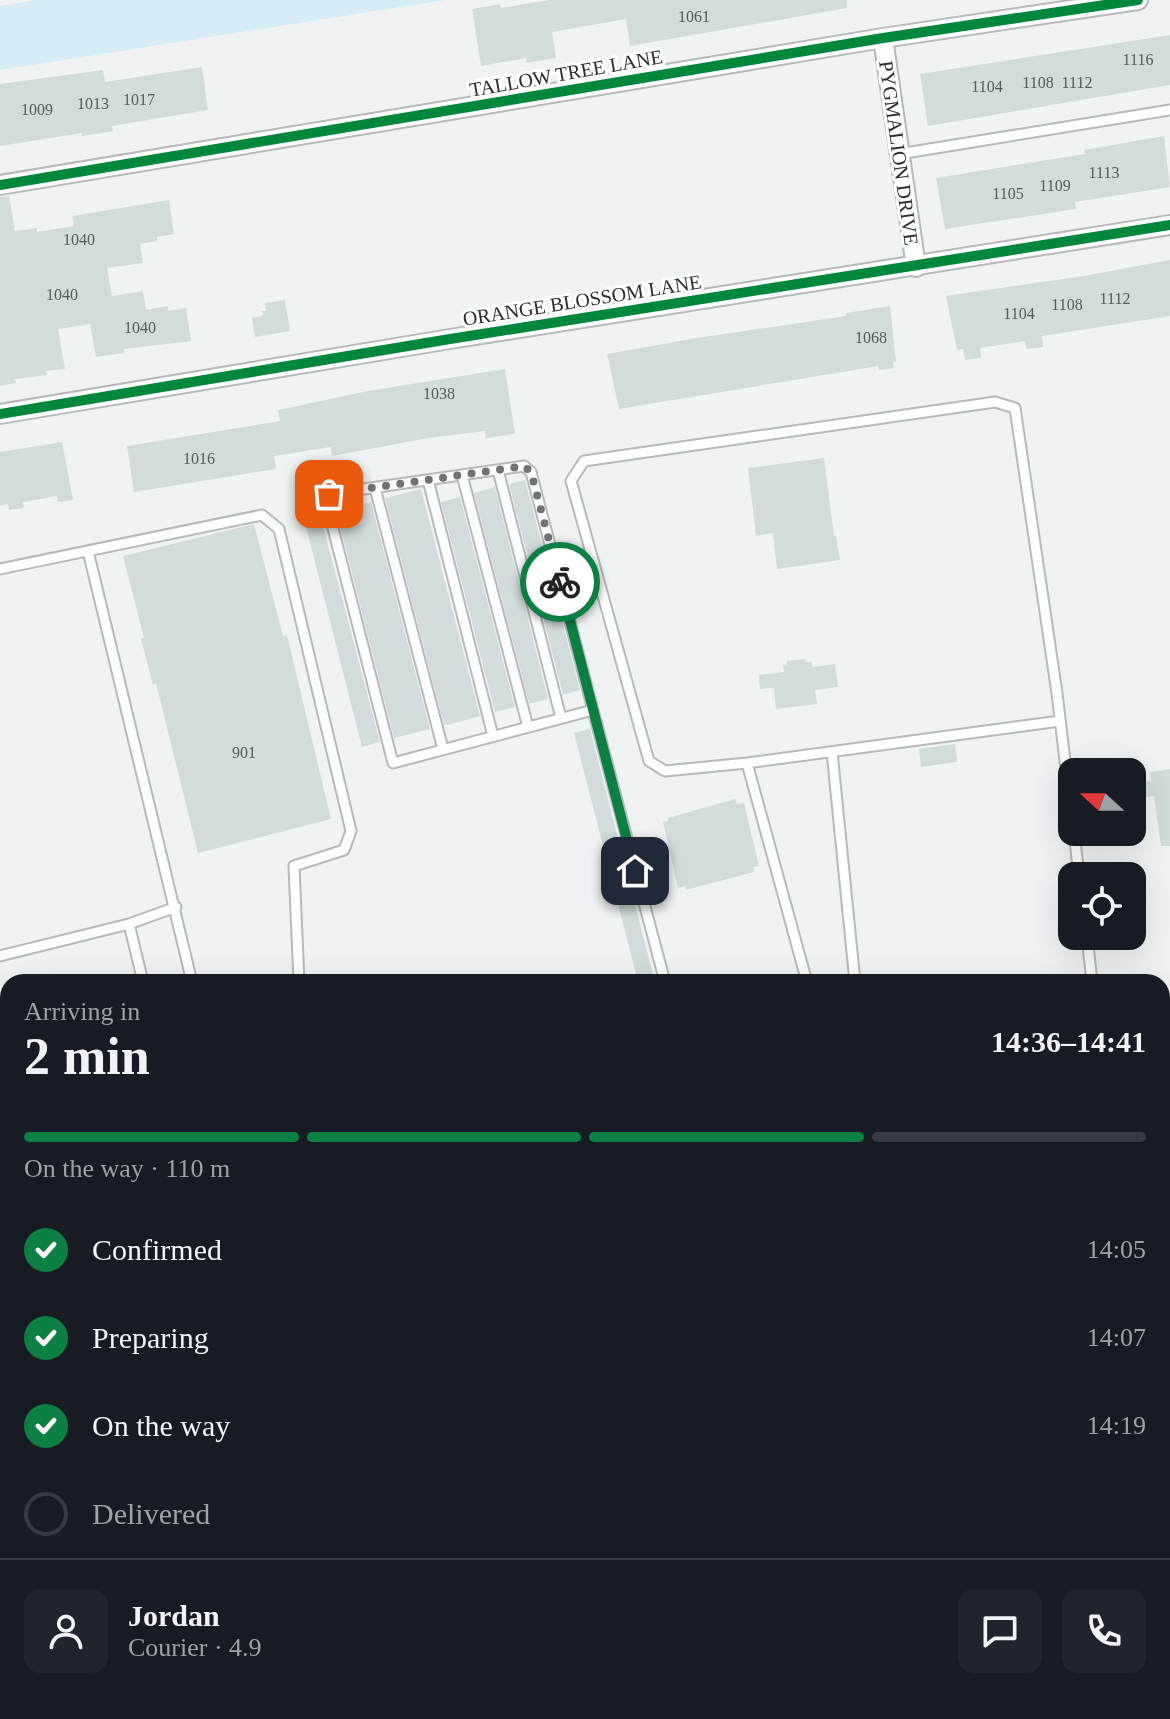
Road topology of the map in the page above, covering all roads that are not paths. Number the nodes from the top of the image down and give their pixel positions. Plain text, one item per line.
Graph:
1 (1138, 0) edge
2 (883, 38) junction
3 (1170, 110) edge
4 (899, 154) junction
5 (0, 185) edge
6 (1170, 225) edge
7 (916, 267) junction
8 (0, 414) edge
9 (498, 470) junction
10 (462, 475) junction
11 (428, 480) junction
12 (375, 488) junction
13 (88, 551) junction
14 (0, 569) edge
15 (593, 710) junction
16 (561, 718) junction
17 (1060, 721) junction
18 (528, 727) junction
19 (493, 736) junction
20 (443, 749) junction
21 (832, 752) junction
22 (1064, 758) edge
23 (747, 763) junction
24 (176, 907) junction
25 (129, 924) junction
26 (1089, 950) edge
27 (0, 956) edge
28 (141, 974) edge
29 (190, 974) edge
30 (299, 974) edge
31 (663, 974) edge
32 (805, 974) edge
33 (854, 974) edge
34 (1091, 974) edge

1 - 2 street, TALLOW TREE LANE
2 - 4 street, PYGMALION DRIVE
2 - 5 street, TALLOW TREE LANE
3 - 4 lane
4 - 7 street, PYGMALION DRIVE
6 - 7 street, ORANGE BLOSSOM LANE
7 - 8 street, ORANGE BLOSSOM LANE
9 - 10 lane
9 - 15 lane
9 - 16 lane
10 - 11 lane
10 - 18 lane
11 - 12 lane
11 - 19 lane
12 - 20 lane
12 - 20 lane
13 - 14 lane
13 - 24 lane
13 - 30 lane
15 - 16 lane
15 - 31 lane
16 - 18 lane
17 - 21 lane
17 - 22 lane
17 - 23 lane
18 - 19 lane
19 - 20 lane
21 - 23 lane
21 - 33 lane
23 - 32 lane
24 - 25 lane
24 - 29 lane
25 - 27 lane
25 - 28 lane
26 - 34 lane

